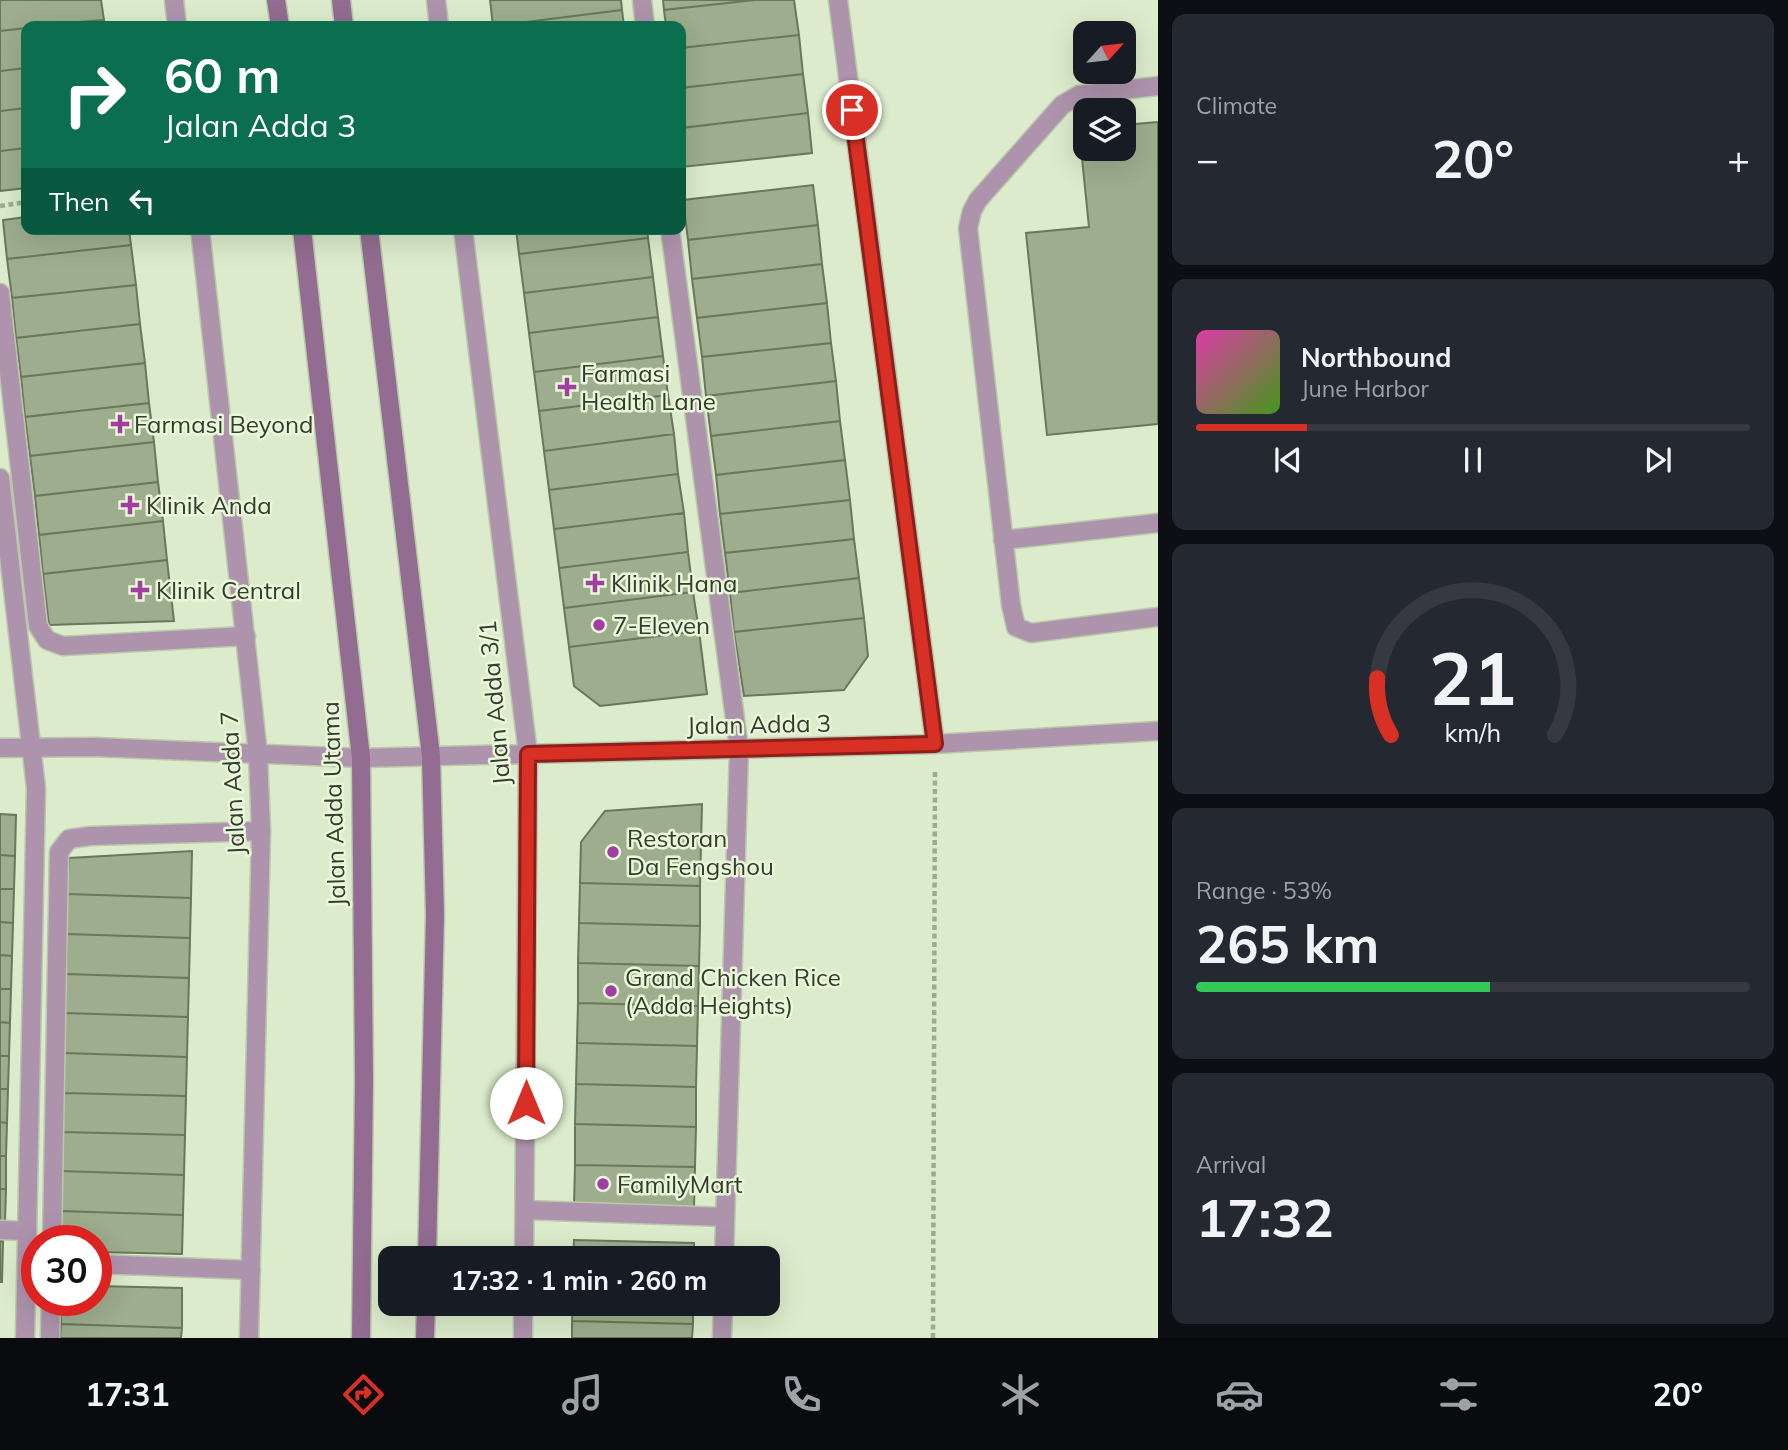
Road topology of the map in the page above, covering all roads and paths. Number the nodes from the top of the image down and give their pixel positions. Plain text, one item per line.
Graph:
1 (174, 0) edge
2 (276, 0) edge
3 (341, 0) edge
4 (436, 0) edge
5 (642, 0) edge
6 (838, 0) edge
7 (176, 21) edge
8 (278, 21) edge
9 (343, 21) edge
10 (438, 21) edge
11 (644, 21) edge
12 (1158, 86) edge
13 (21, 203) edge
14 (0, 206) edge
15 (201, 235) edge
16 (303, 235) edge
17 (370, 235) edge
18 (464, 235) edge
19 (671, 235) edge
20 (0, 293) edge
21 (0, 478) edge
22 (1158, 523) edge
23 (1003, 540) junction
24 (1158, 617) edge
25 (246, 636) junction
26 (1158, 731) edge
27 (935, 744) junction
28 (32, 747) junction
29 (0, 748) edge
30 (739, 749) junction
31 (258, 754) junction
32 (528, 754) junction
33 (431, 756) junction
34 (360, 758) junction
35 (261, 831) junction
36 (525, 1210) junction
37 (725, 1217) junction
38 (27, 1225) edge
39 (52, 1225) edge
40 (0, 1230) edge
41 (21, 1231) edge
42 (427, 1246) edge
43 (524, 1246) edge
44 (724, 1246) edge
45 (112, 1265) edge
46 (251, 1270) junction
47 (25, 1316) edge
48 (51, 1316) edge
49 (426, 1316) edge
50 (523, 1316) edge
51 (723, 1316) edge
52 (25, 1338) edge
53 (50, 1338) edge
54 (249, 1338) edge
55 (360, 1338) edge
56 (425, 1338) edge
57 (523, 1338) edge
58 (722, 1338) edge
59 (933, 1338) edge

1 - 7 street
2 - 8 main road
3 - 9 main road
4 - 10 street
5 - 11 street
6 - 27 street
12 - 23 street
13 - 14 path
15 - 25 street, Jalan Adda 7
16 - 34 main road, Jalan Adda Utama
17 - 33 main road
18 - 32 street, Jalan Adda 3/1
19 - 30 street
20 - 25 street
21 - 28 street
22 - 23 street
23 - 24 street
25 - 31 street, Jalan Adda 7
26 - 27 street, Jalan Adda 3
27 - 30 street, Jalan Adda 3
27 - 59 path
28 - 29 street, Jalan Adda 3
28 - 31 street, Jalan Adda 3
28 - 38 street
30 - 32 street, Jalan Adda 3
30 - 37 street
31 - 34 street, Jalan Adda 3
31 - 35 street, Jalan Adda 7
32 - 33 street, Jalan Adda 3
32 - 36 street, Jalan Adda 3/1
33 - 34 street, Jalan Adda 3
33 - 42 main road
34 - 55 main road, Jalan Adda Utama
35 - 39 street
35 - 46 street, Jalan Adda 7
36 - 37 street
36 - 43 street, Jalan Adda 3/1
37 - 44 street
40 - 41 street
45 - 46 street
46 - 54 street, Jalan Adda 7
47 - 52 street
48 - 53 street
49 - 56 main road
50 - 57 street
51 - 58 street

